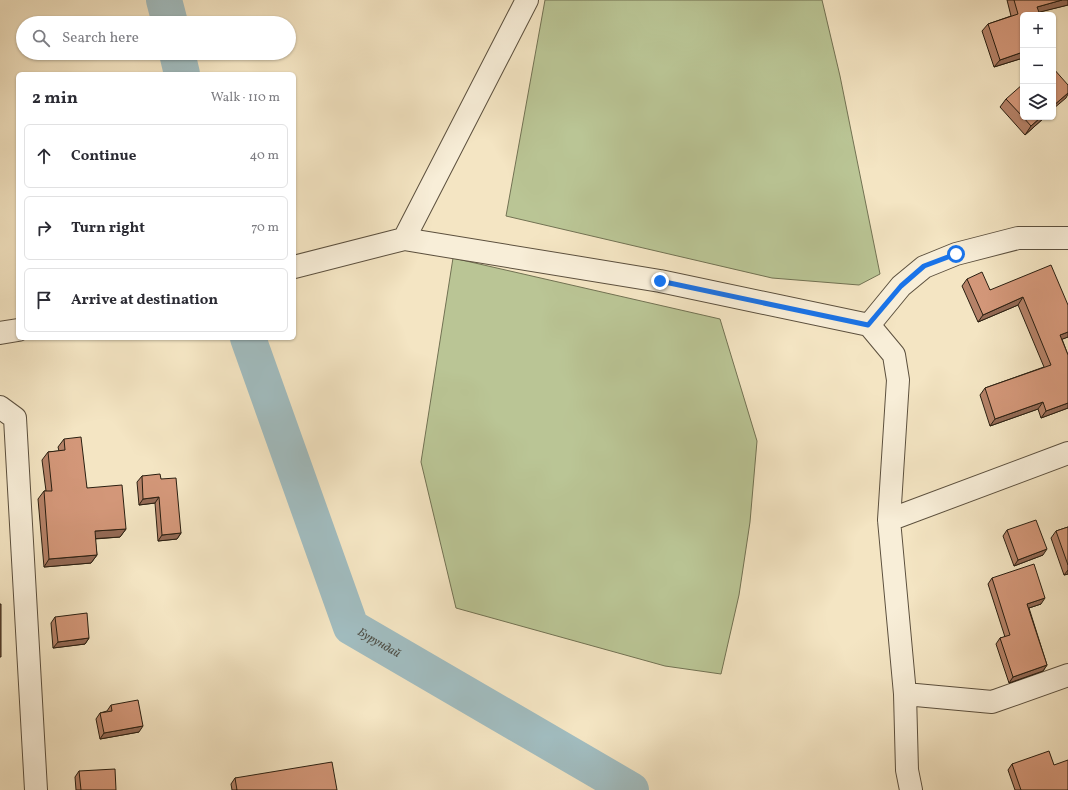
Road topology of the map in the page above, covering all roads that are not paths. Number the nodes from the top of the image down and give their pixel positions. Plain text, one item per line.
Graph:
1 (527, 0) edge
2 (1068, 238) edge
3 (404, 239) junction
4 (296, 266) edge
5 (868, 325) junction
6 (16, 330) edge
7 (0, 334) edge
8 (0, 407) edge
9 (1068, 453) edge
10 (889, 520) junction
11 (1068, 675) edge
12 (905, 694) junction
13 (36, 790) edge
14 (911, 790) edge

1 - 3 street
2 - 5 street
3 - 4 street
3 - 5 street
5 - 10 street
6 - 7 street
8 - 13 street
9 - 10 street
10 - 12 street
11 - 12 street
12 - 14 street

